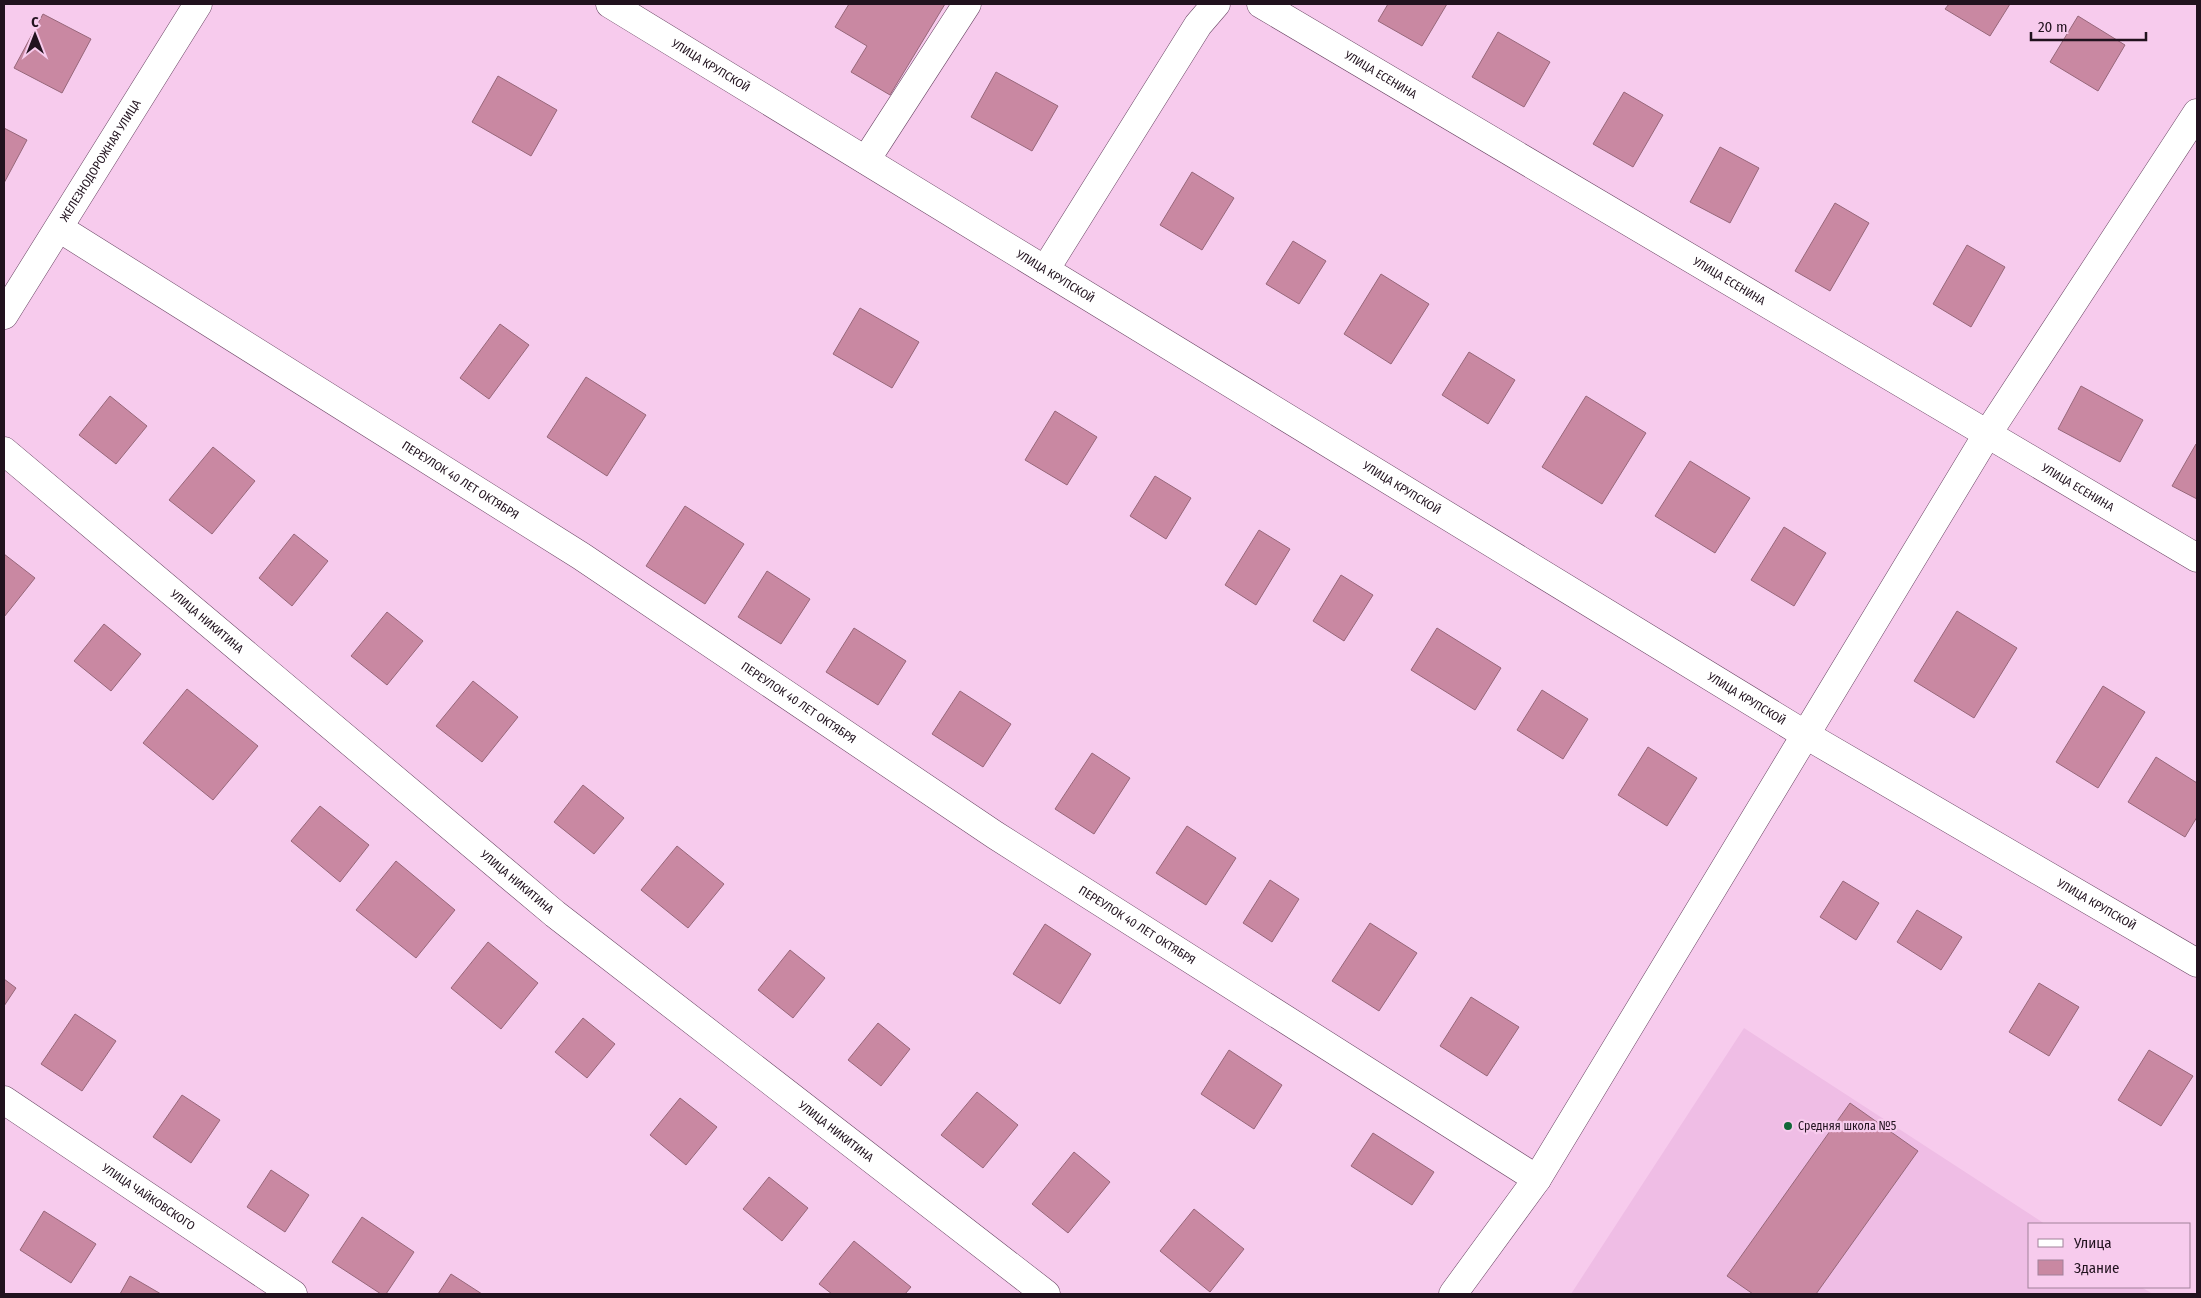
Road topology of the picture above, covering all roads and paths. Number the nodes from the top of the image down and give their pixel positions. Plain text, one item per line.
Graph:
1 (198, 4) edge
2 (610, 4) edge
3 (967, 4) edge
4 (1216, 4) edge
5 (1261, 4) edge
6 (2197, 113) edge
7 (866, 160) junction
8 (59, 228) junction
9 (1046, 270) junction
10 (4, 315) edge
11 (1988, 433) junction
12 (4, 450) edge
13 (2197, 558) edge
14 (1806, 735) junction
15 (2197, 963) edge
16 (4, 1100) edge
17 (1538, 1178) junction
18 (293, 1294) edge
19 (1046, 1294) edge
20 (1454, 1294) edge

1 - 8 street, ЖЕЛЕЗНОДОРОЖНАЯ УЛИЦА
2 - 7 street, УЛИЦА КРУПСКОЙ
3 - 7 street
4 - 9 street
5 - 11 street, УЛИЦА ЕСЕНИНА
6 - 11 street
7 - 9 street, УЛИЦА КРУПСКОЙ
8 - 10 street, ЖЕЛЕЗНОДОРОЖНАЯ УЛИЦА
8 - 17 street, ПЕРЕУЛОК 40 ЛЕТ ОКТЯБРЯ
9 - 14 street, УЛИЦА КРУПСКОЙ
11 - 13 street, УЛИЦА ЕСЕНИНА
11 - 14 street
12 - 19 street, УЛИЦА НИКИТИНА
14 - 15 street, УЛИЦА КРУПСКОЙ
14 - 17 street
16 - 18 street, УЛИЦА ЧАЙКОВСКОГО
17 - 20 street

